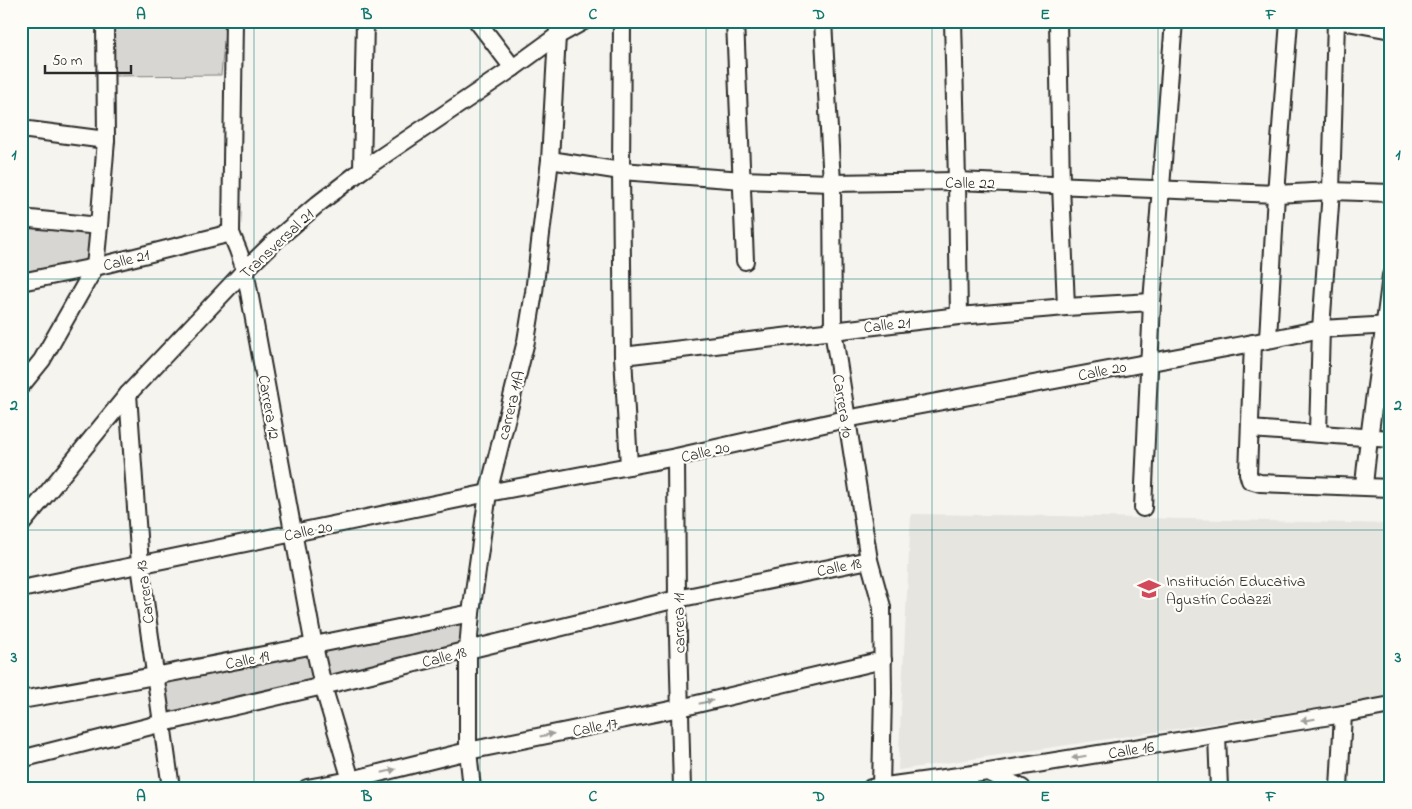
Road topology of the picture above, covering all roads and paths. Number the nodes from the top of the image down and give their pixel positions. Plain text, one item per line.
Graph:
1 (105, 21) edge
2 (234, 21) edge
3 (365, 21) edge
4 (476, 21) edge
5 (584, 21) edge
6 (622, 21) edge
7 (736, 21) edge
8 (823, 21) edge
9 (953, 21) edge
10 (1058, 21) edge
11 (1174, 21) edge
12 (1289, 21) edge
13 (1336, 21) edge
14 (1342, 21) edge
15 (558, 29) edge
16 (1391, 30) edge
17 (513, 68) junction
18 (21, 129) edge
19 (106, 140) junction
20 (550, 160) junction
21 (362, 170) junction
22 (621, 171) junction
23 (743, 180) junction
24 (957, 181) junction
25 (832, 183) junction
26 (1061, 185) junction
27 (1161, 189) junction
28 (1331, 191) junction
29 (1391, 193) edge
30 (1276, 194) junction
31 (21, 218) edge
32 (100, 226) junction
33 (231, 233) junction
34 (745, 261) dead end
35 (95, 267) junction
36 (245, 270) junction
37 (1391, 276) edge
38 (21, 282) edge
39 (1152, 302) junction
40 (1066, 307) junction
41 (959, 316) junction
42 (1388, 325) edge
43 (1321, 329) junction
44 (833, 330) junction
45 (1261, 341) junction
46 (623, 356) junction
47 (1150, 361) junction
48 (21, 386) edge
49 (128, 394) junction
50 (846, 418) junction
51 (1250, 429) junction
52 (1318, 433) junction
53 (1369, 437) junction
54 (1391, 439) edge
55 (676, 457) junction
56 (629, 466) junction
57 (1364, 486) junction
58 (1391, 488) edge
59 (488, 493) junction
60 (1143, 508) dead end
61 (21, 525) edge
62 (293, 533) junction
63 (869, 560) junction
64 (140, 565) junction
65 (21, 589) edge
66 (677, 599) junction
67 (471, 613) junction
68 (314, 646) junction
69 (468, 650) junction
70 (883, 660) junction
71 (155, 677) junction
72 (323, 686) junction
73 (21, 700) edge
74 (1391, 705) edge
75 (680, 708) junction
76 (1343, 714) junction
77 (163, 722) junction
78 (1218, 735) junction
79 (468, 751) junction
80 (21, 759) edge
81 (988, 772) junction
82 (351, 784) edge
83 (877, 787) edge
84 (171, 788) edge
85 (307, 788) edge
86 (472, 788) edge
87 (682, 788) edge
88 (1022, 788) edge
89 (1219, 788) edge
90 (1339, 788) edge

1 - 19 street
2 - 33 street, Carrera 12
3 - 21 street
4 - 17 street
5 - 15 street, Transversal 21
6 - 22 street
7 - 23 street
8 - 25 street, Carrera 10
9 - 24 street
10 - 26 street
11 - 27 street
12 - 30 street
13 - 28 street
14 - 16 street
15 - 17 street, Transversal 21
15 - 20 street, carrera 11A
17 - 21 street, Transversal 21
18 - 19 street
19 - 32 street
20 - 22 street, Calle 22
20 - 59 street, carrera 11A
21 - 36 street, Transversal 21
22 - 23 street, Calle 22
22 - 46 street
23 - 25 street, Calle 22
23 - 34 street
24 - 25 street, Calle 22
24 - 26 street, Calle 22
24 - 41 street
25 - 44 street, Carrera 10
26 - 27 street, Calle 22
26 - 40 street
27 - 30 street, Calle 22
27 - 39 street
28 - 29 street, Calle 22
28 - 30 street, Calle 22
28 - 43 street
30 - 45 street
31 - 32 street
32 - 35 street
33 - 35 street, Calle 21
33 - 36 street, Carrera 12
35 - 38 street, Calle 21
35 - 48 street
36 - 49 street, Transversal 21
36 - 62 street, Carrera 12
37 - 42 street
39 - 40 street, Calle 21
39 - 47 street
40 - 41 street, Calle 21
41 - 44 street, Calle 21
42 - 43 street, Calle 20
42 - 53 street
43 - 45 street, Calle 20
43 - 52 street
44 - 46 street, Calle 21
44 - 50 street, Carrera 10
45 - 47 street, Calle 20
45 - 51 street
46 - 56 street
47 - 50 street, Calle 20
47 - 60 street
49 - 61 street, Transversal 21
49 - 64 street, Carrera 13
50 - 55 street, Calle 20
50 - 63 street, Carrera 10
51 - 52 street
51 - 57 street
52 - 53 street
53 - 54 street
53 - 57 street
55 - 56 street, Calle 20
55 - 66 street, carrera 11
56 - 59 street, Calle 20
57 - 58 street
59 - 62 street, Calle 20
59 - 67 street, carrera 11A
62 - 64 street, Calle 20
62 - 68 street, Carrera 12
63 - 66 street, Calle 18
63 - 70 street, Carrera 10
64 - 65 street, Calle 20
64 - 71 street, Carrera 13
66 - 69 street, Calle 18
66 - 75 street, carrera 11
67 - 68 street, Calle 19
67 - 69 street, carrera 11A
68 - 71 street, Calle 19
68 - 72 street, Carrera 12
69 - 72 street, Calle 18
69 - 79 street, carrera 11A
75 -> 70 street, Calle 17
70 - 83 street, Carrera 10
71 - 73 street, Calle 19
71 - 77 street, Carrera 13
72 - 77 street, Calle 18
72 - 82 street, Carrera 12
74 - 76 street, Calle 16
79 -> 75 street, Calle 17
75 - 87 street, carrera 11
76 -> 78 street, Calle 16
76 - 90 street
77 - 80 street, Calle 18
77 - 84 street, Carrera 13
78 -> 81 street, Calle 16
78 - 89 street
82 -> 79 street, Calle 17
79 - 86 street, carrera 11A
81 - 83 street, Calle 16
81 - 88 street
82 - 85 street, Calle 17

